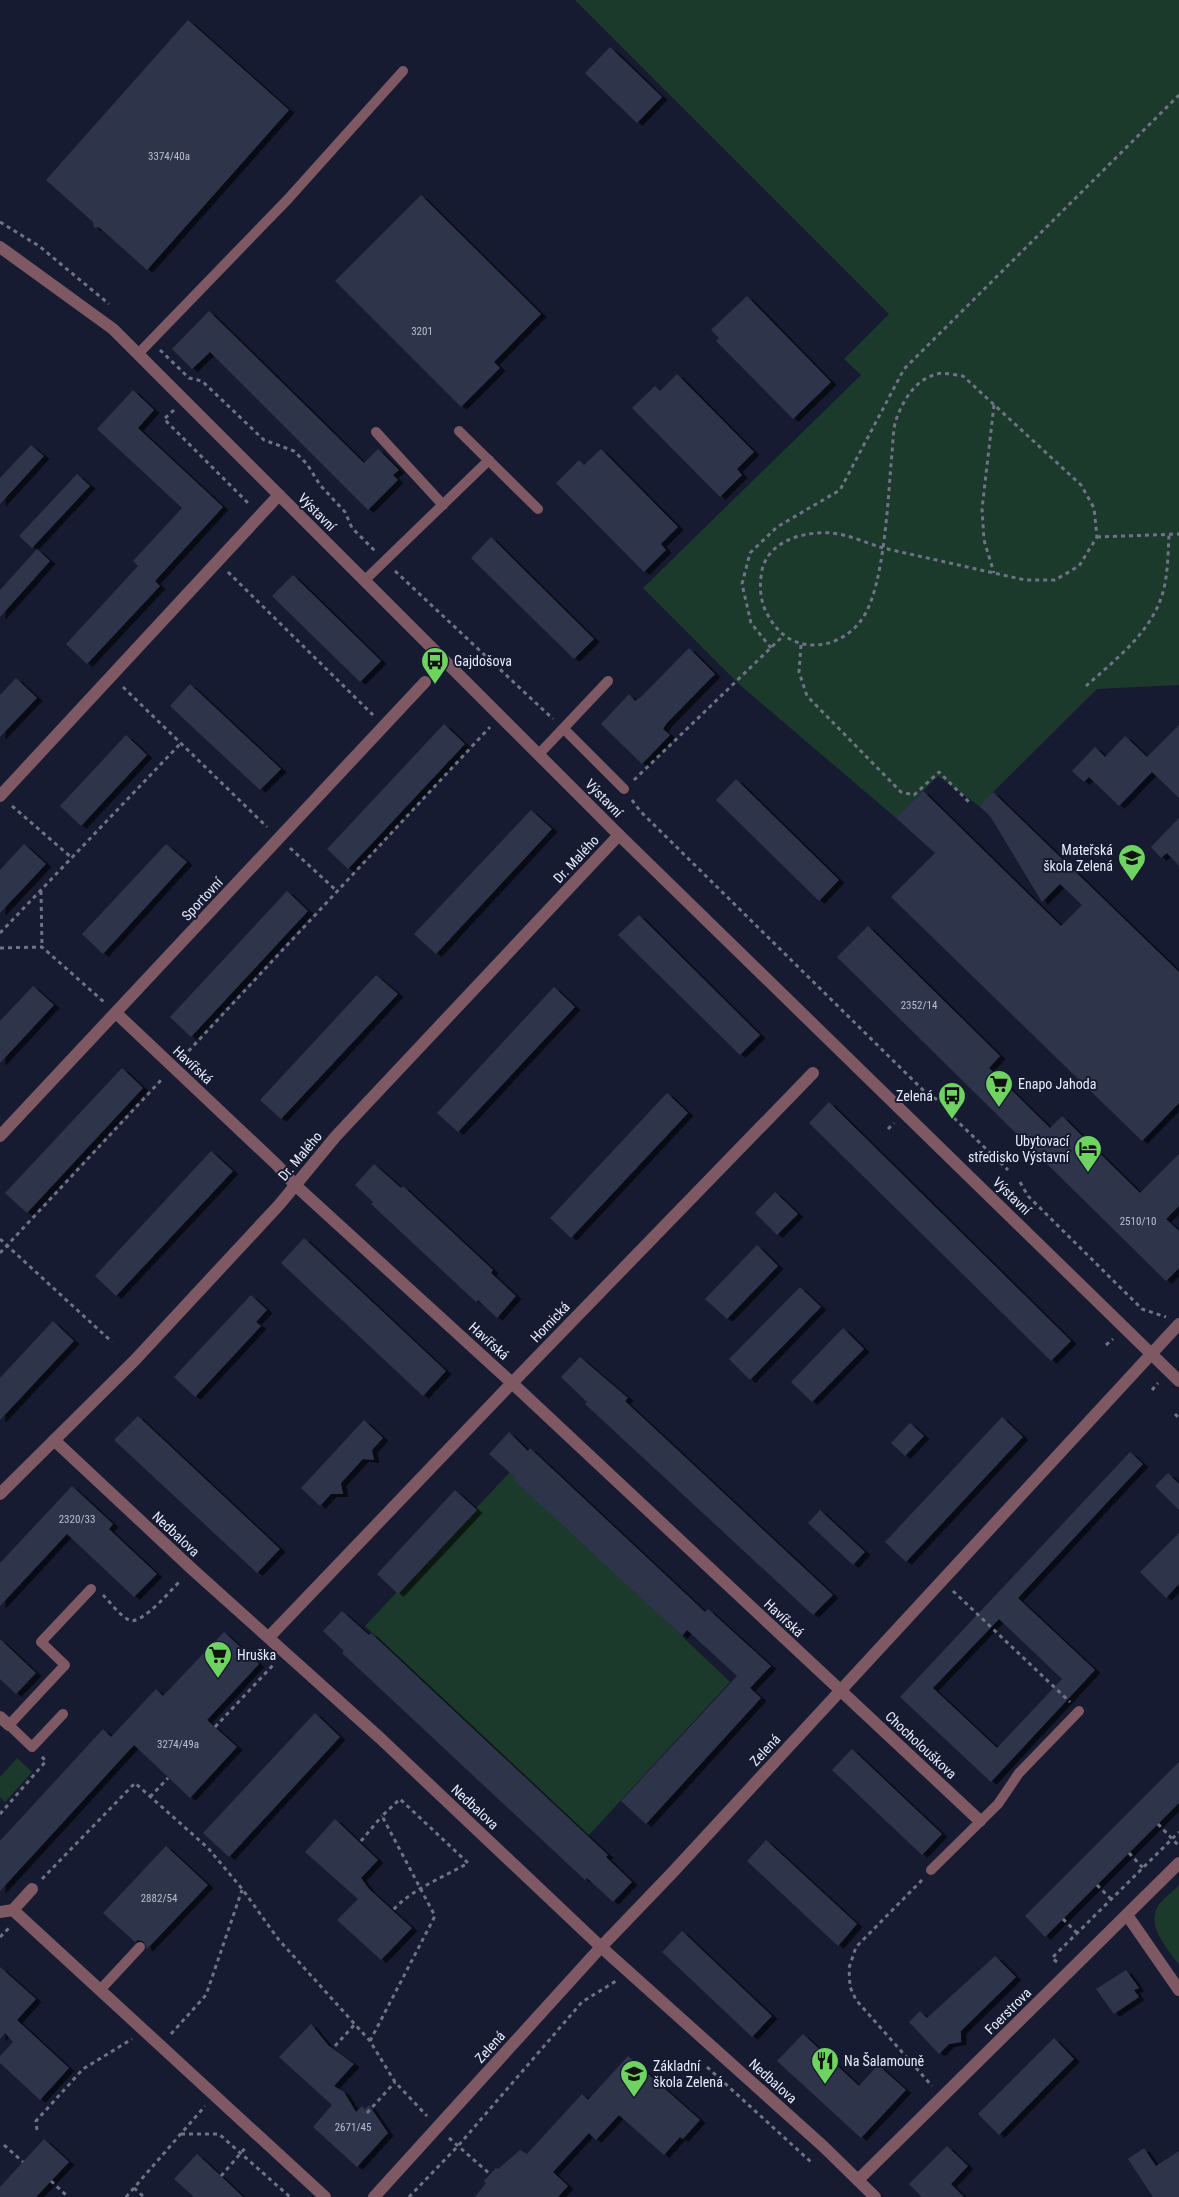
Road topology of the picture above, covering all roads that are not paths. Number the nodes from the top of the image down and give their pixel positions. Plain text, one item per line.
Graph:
1 (403, 71) dead end
2 (0, 247) edge
3 (138, 354) junction
4 (459, 431) dead end
5 (376, 432) dead end
6 (489, 460) junction
7 (279, 495) junction
8 (443, 505) junction
9 (538, 509) dead end
10 (366, 580) junction
11 (608, 681) dead end
12 (425, 682) dead end
13 (564, 729) junction
14 (540, 753) junction
15 (624, 789) road end
16 (0, 796) edge
17 (619, 834) junction
18 (116, 1013) junction
19 (813, 1074) dead end
20 (0, 1136) edge
21 (295, 1185) junction
22 (1179, 1324) edge
23 (1151, 1353) junction
24 (1179, 1381) edge
25 (512, 1383) junction
26 (54, 1440) junction
27 (0, 1494) edge
28 (90, 1589) road end
29 (269, 1637) junction
30 (840, 1691) junction
31 (1079, 1711) road end
32 (63, 1714) dead end
33 (4, 1721) edge
34 (980, 1821) junction
35 (1179, 1863) edge
36 (932, 1870) road end
37 (32, 1889) road end
38 (13, 1910) junction
39 (0, 1912) edge
40 (1127, 1915) junction
41 (140, 1947) dead end
42 (601, 1947) junction
43 (100, 1990) junction
44 (1179, 1990) edge
45 (858, 2180) junction
46 (325, 2197) edge
47 (374, 2197) edge
48 (874, 2197) edge

1 - 3 lane
2 - 3 street, Výstavní
3 - 7 street, Výstavní
4 - 6 lane
5 - 8 lane
6 - 8 lane
6 - 9 lane
7 - 10 street, Výstavní
7 - 16 street
8 - 10 lane
10 - 14 street, Výstavní
11 - 13 lane
12 - 18 street, Sportovní
13 - 14 lane
13 - 15 lane
14 - 17 street, Výstavní
17 - 21 street, Dr. Malého
17 - 23 street, Výstavní
18 - 20 street, Sportovní
18 - 21 street, Havířská
19 - 25 street, Hornická
21 - 25 street, Havířská
21 - 26 street, Dr. Malého
22 - 23 street, Zelená
23 - 24 street, Výstavní
23 - 30 street, Zelená
25 - 29 street, Hornická
25 - 30 street, Havířská
26 - 27 street, Dr. Malého
26 - 29 street, Nedbalova
28 - 33 lane
29 - 42 street, Nedbalova
30 - 34 street, Chocholouškova
30 - 42 street, Zelená
31 - 34 lane
32 - 33 lane
34 - 36 lane
35 - 40 street, Foerstrova
37 - 38 street
38 - 39 street
38 - 43 street
40 - 44 street
40 - 45 street, Foerstrova
41 - 43 lane
42 - 45 street, Nedbalova
42 - 47 street, Zelená
43 - 46 street
45 - 48 street, Nedbalova

